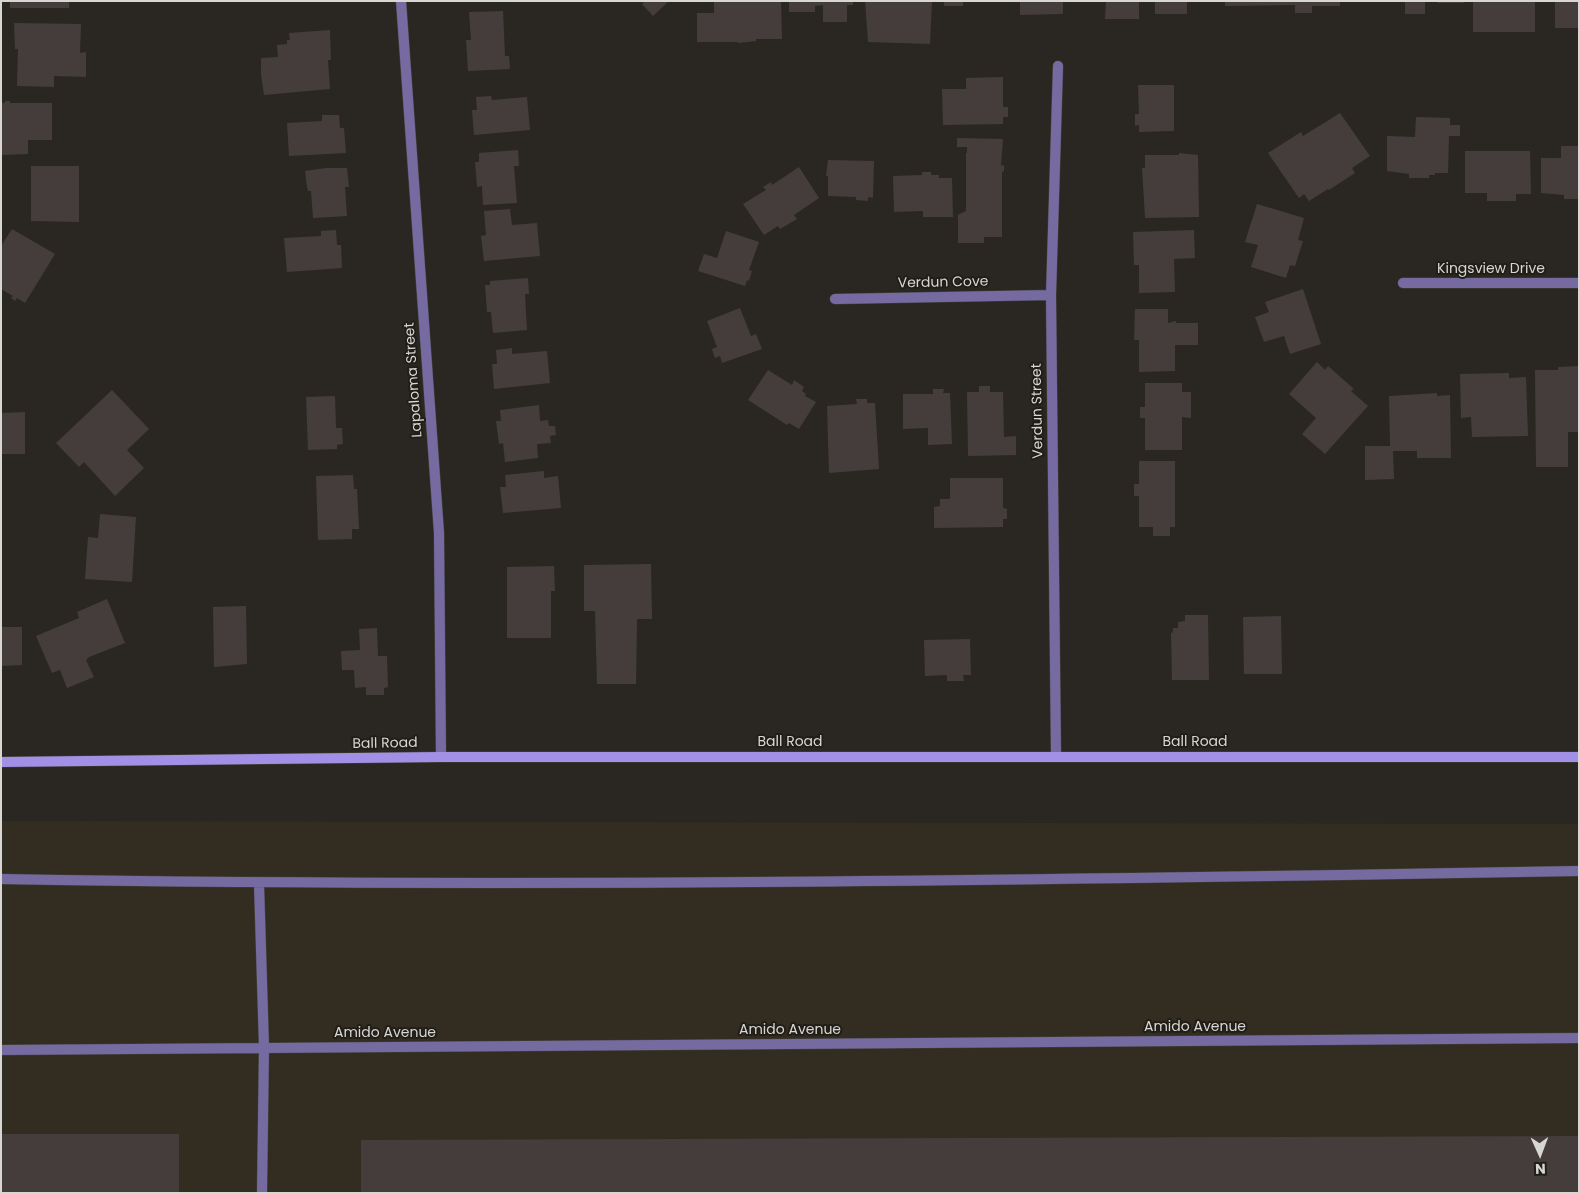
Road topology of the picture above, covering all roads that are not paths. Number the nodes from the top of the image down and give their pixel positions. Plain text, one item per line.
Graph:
1 (401, 1) edge
2 (1058, 66) dead end
3 (1403, 283) dead end
4 (1579, 283) edge
5 (1050, 295) junction
6 (835, 299) dead end
7 (1056, 756) junction
8 (441, 757) junction
9 (1579, 757) edge
10 (1, 762) edge
11 (1579, 871) edge
12 (1, 880) edge
13 (259, 884) junction
14 (1579, 1038) edge
15 (264, 1047) junction
16 (1, 1050) edge
17 (262, 1193) edge

1 - 8 street, Lapaloma Street
2 - 5 street, Verdun Street
3 - 4 street, Kingsview Drive
5 - 6 street, Verdun Cove
5 - 7 street, Verdun Street
7 - 8 main road, Ball Road
7 - 9 main road, Ball Road
8 - 10 main road, Ball Road
11 - 13 street
12 - 13 street
13 - 15 street
14 - 15 street, Amido Avenue
15 - 16 street, Amido Avenue
15 - 17 street

